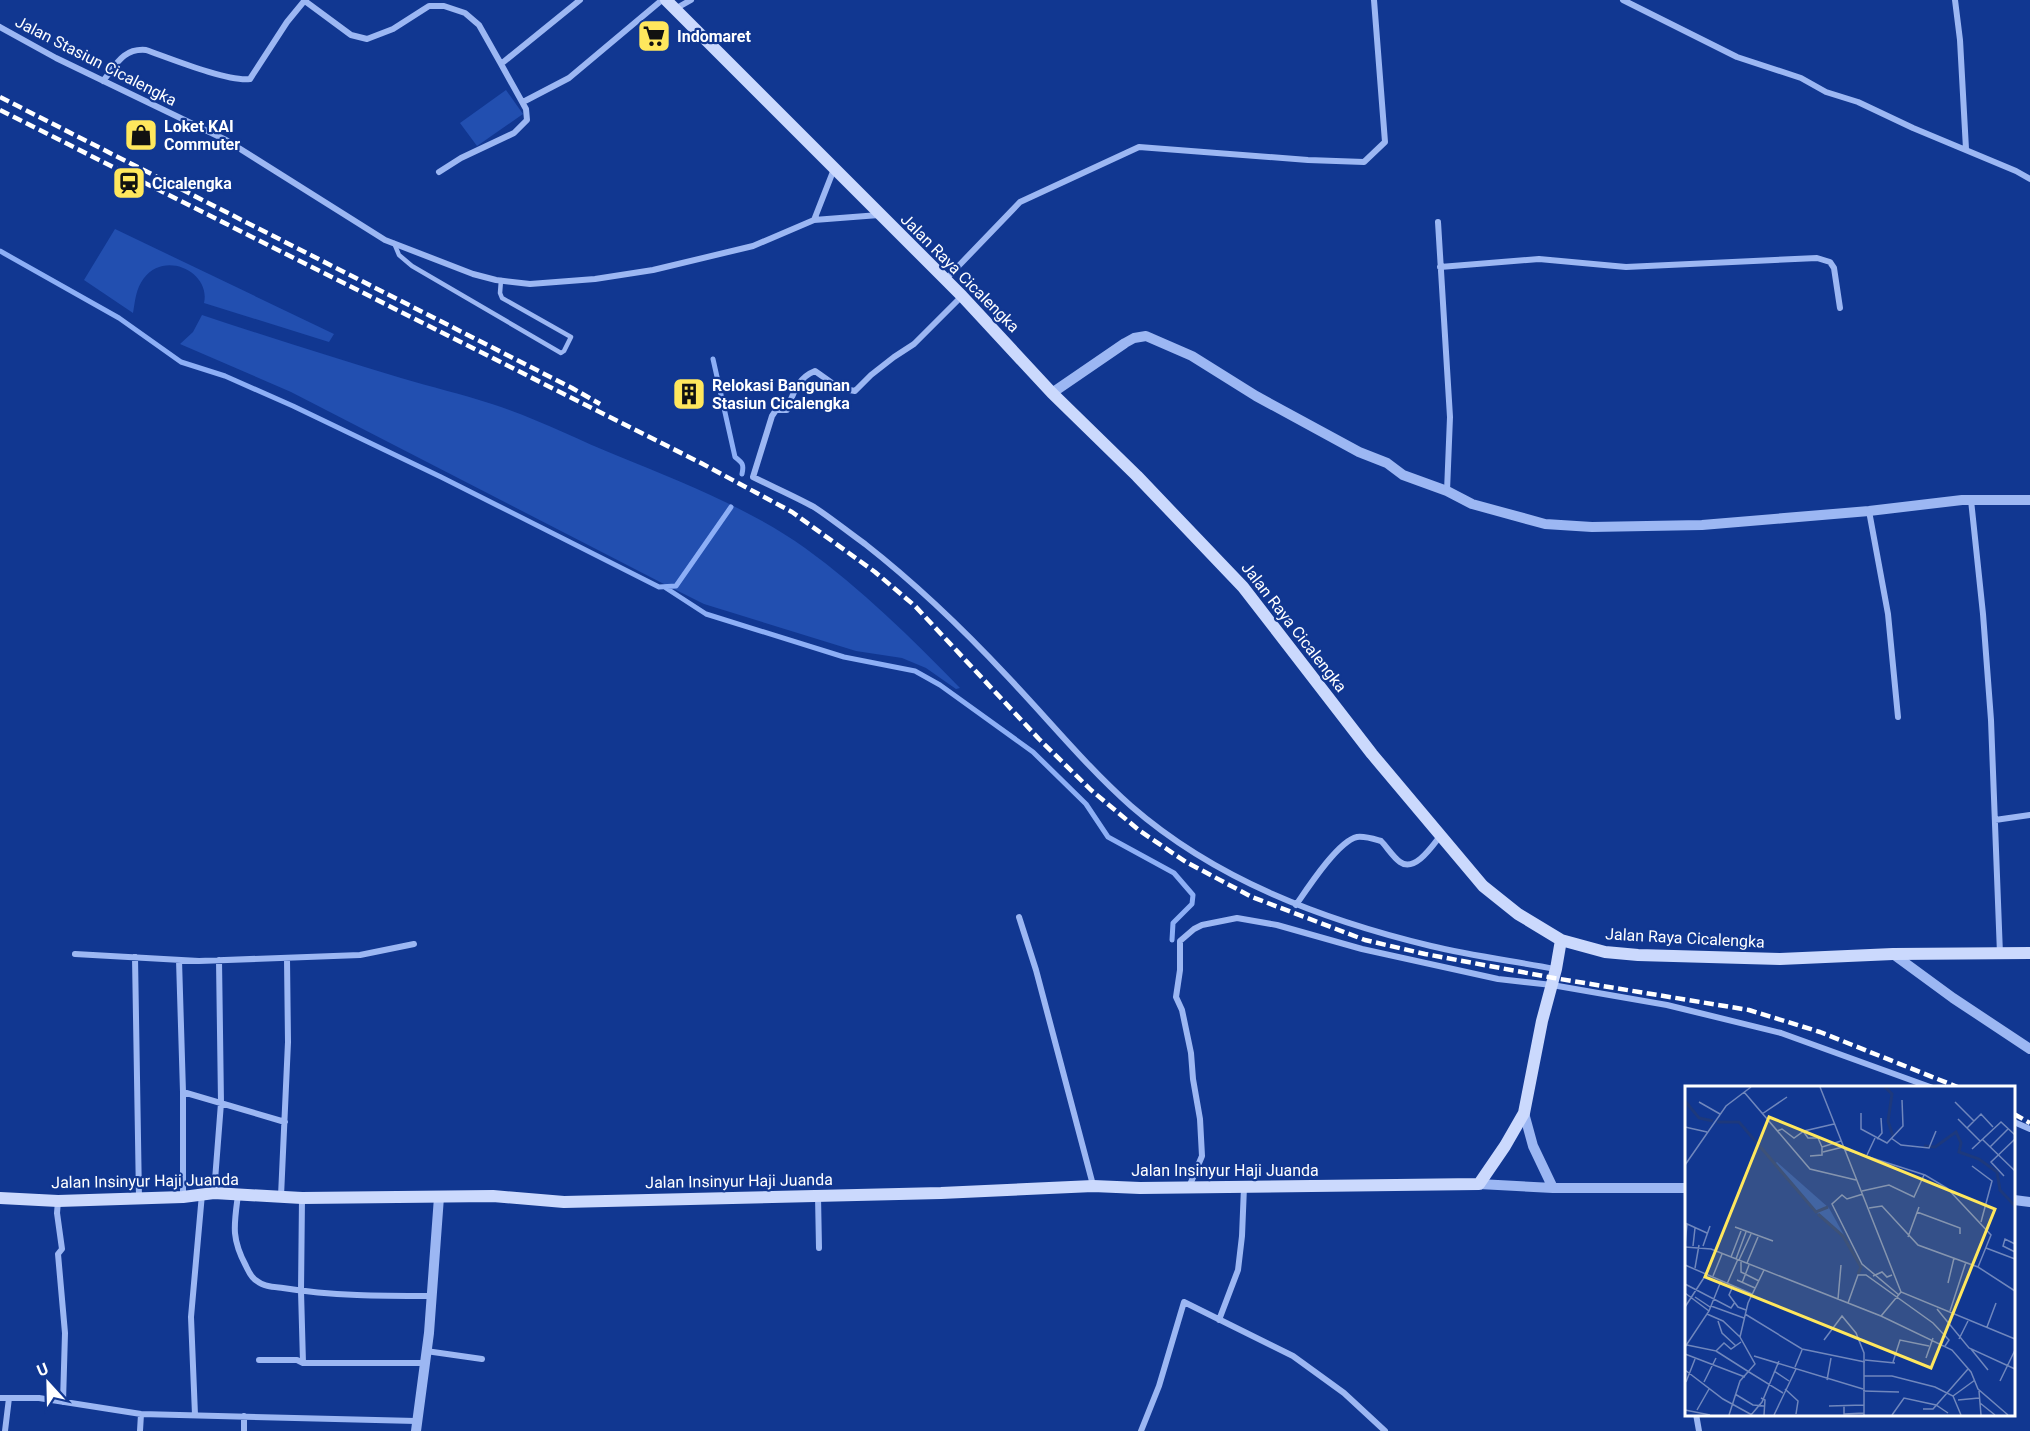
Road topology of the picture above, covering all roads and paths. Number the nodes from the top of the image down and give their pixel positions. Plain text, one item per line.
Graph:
1 (305, 0) edge
2 (580, 0) edge
3 (692, 0) edge
4 (1374, 0) edge
5 (1623, 0) edge
6 (1955, 0) edge
7 (668, 3) edge
8 (0, 27) edge
9 (501, 64) junction
10 (103, 81) junction
11 (523, 102) junction
12 (1966, 149) junction
13 (834, 169) junction
14 (439, 172) dead end
15 (2030, 179) edge
16 (880, 215) junction
17 (814, 220) junction
18 (1438, 222) dead end
19 (394, 243) junction
20 (1440, 267) junction
21 (501, 280) junction
22 (945, 280) junction
23 (962, 296) junction
24 (1840, 308) dead end
25 (1052, 393) junction
26 (1447, 491) junction
27 (1971, 500) junction
28 (2030, 500) edge
29 (1869, 512) junction
30 (1898, 717) dead end
31 (2030, 815) edge
32 (1995, 820) junction
33 (1441, 835) junction
34 (1296, 905) junction
35 (1019, 917) dead end
36 (1561, 940) junction
37 (414, 944) dead end
38 (2030, 953) edge
39 (75, 954) dead end
40 (1893, 954) junction
41 (2000, 954) junction
42 (135, 957) junction
43 (287, 958) junction
44 (178, 960) junction
45 (219, 960) junction
46 (1556, 969) junction
47 (1552, 986) junction
48 (2030, 1049) edge
49 (1927, 1086) edge
50 (183, 1092) junction
51 (221, 1104) junction
52 (1524, 1113) junction
53 (285, 1122) junction
54 (2015, 1123) edge
55 (2030, 1129) edge
56 (1479, 1184) junction
57 (1093, 1186) junction
58 (1188, 1187) junction
59 (1244, 1187) junction
60 (1552, 1188) junction
61 (1685, 1188) edge
62 (208, 1193) junction
63 (238, 1195) junction
64 (818, 1196) junction
65 (183, 1197) junction
66 (281, 1197) junction
67 (439, 1197) junction
68 (0, 1198) edge
69 (139, 1198) junction
70 (302, 1198) junction
71 (2015, 1200) edge
72 (58, 1201) junction
73 (2030, 1202) edge
74 (819, 1248) dead end
75 (301, 1291) junction
76 (431, 1296) junction
77 (1218, 1320) junction
78 (426, 1351) junction
79 (482, 1359) dead end
80 (259, 1360) dead end
81 (303, 1363) junction
82 (425, 1363) junction
83 (0, 1398) edge
84 (9, 1398) junction
85 (63, 1402) junction
86 (141, 1414) junction
87 (195, 1415) junction
88 (244, 1416) junction
89 (1696, 1416) edge
90 (416, 1426) edge
91 (5, 1431) edge
92 (140, 1431) edge
93 (244, 1431) edge
94 (1141, 1431) edge
95 (1385, 1431) edge
96 (1699, 1431) edge

1 - 9 street
1 - 10 street
2 - 9 street
3 - 7 street
4 - 22 street
5 - 12 street
6 - 12 street
7 - 11 street
7 - 13 main road, Jalan Raya Cicalengka
8 - 10 street, Jalan Stasiun Cicalengka
9 - 11 street
10 - 19 street, Jalan Stasiun Cicalengka
11 - 14 street
12 - 15 street
13 - 16 main road, Jalan Raya Cicalengka
13 - 17 street
16 - 17 street, Jalan Stasiun Cicalengka
16 - 22 main road, Jalan Raya Cicalengka
17 - 21 street, Jalan Stasiun Cicalengka
18 - 20 street
19 - 21 street, Jalan Stasiun Cicalengka
19 - 21 lane
20 - 24 street
20 - 26 street
22 - 23 main road, Jalan Raya Cicalengka
23 - 25 main road, Jalan Raya Cicalengka
23 - 34 street
25 - 26 street
25 - 33 main road, Jalan Raya Cicalengka
26 - 29 street
27 - 28 street
27 - 29 street
27 - 32 street
29 - 30 street
31 - 32 street
32 - 41 street
33 - 34 street
33 - 36 main road, Jalan Raya Cicalengka
34 - 46 street
35 - 57 street
36 - 40 main road, Jalan Raya Cicalengka
36 - 46 main road
37 - 43 street
38 - 41 main road, Jalan Raya Cicalengka
39 - 42 street
40 - 41 main road, Jalan Raya Cicalengka
40 - 48 street
42 - 44 street
42 - 69 street
43 - 45 street
43 - 53 street
44 - 45 street
44 - 50 street
45 - 51 street
46 - 47 main road
47 - 49 street
47 - 52 main road
47 - 58 street
50 - 51 street
50 - 65 street
51 - 53 street
51 - 62 street
52 - 56 main road
52 - 60 street
53 - 66 street
54 - 55 street
56 - 59 main road, Jalan Insinyur Haji Juanda
56 - 60 street
57 - 58 main road, Jalan Insinyur Haji Juanda
57 - 64 main road, Jalan Insinyur Haji Juanda
58 - 59 main road, Jalan Insinyur Haji Juanda
59 - 77 street
60 - 61 street
62 - 63 main road, Jalan Insinyur Haji Juanda
62 - 65 main road, Jalan Insinyur Haji Juanda
62 - 87 street
63 - 66 main road, Jalan Insinyur Haji Juanda
63 - 75 street
64 - 67 main road, Jalan Insinyur Haji Juanda
64 - 74 street
65 - 69 main road, Jalan Insinyur Haji Juanda
66 - 70 main road, Jalan Insinyur Haji Juanda
67 - 70 main road, Jalan Insinyur Haji Juanda
67 - 76 street
68 - 72 main road, Jalan Insinyur Haji Juanda
69 - 72 main road, Jalan Insinyur Haji Juanda
70 - 75 street
71 - 73 street
72 - 85 street
75 - 76 street
75 - 81 street
76 - 78 street
77 - 94 street
77 - 95 street
78 - 79 street
78 - 82 street
80 - 81 street
81 - 82 street
82 - 90 street
83 - 84 street
84 - 85 street
84 - 91 street
85 - 86 street
86 - 87 street
86 - 92 street
87 - 88 street
88 - 90 street
88 - 93 street
89 - 96 street

